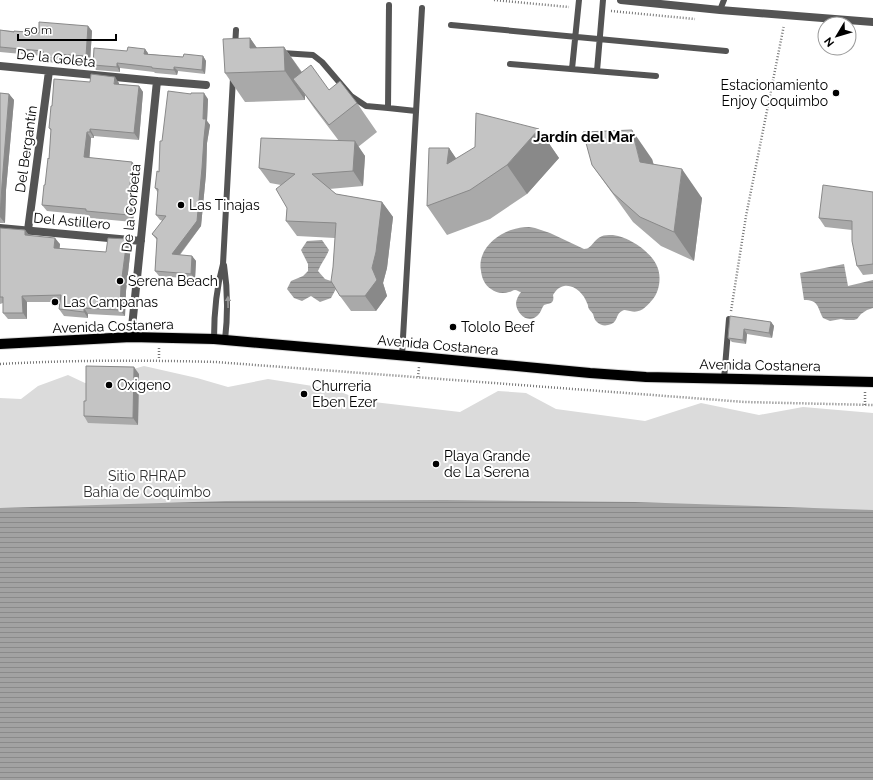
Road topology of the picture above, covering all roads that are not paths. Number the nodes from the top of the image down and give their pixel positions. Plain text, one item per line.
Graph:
1 (579, 0) edge
2 (603, 0) edge
3 (621, 0) edge
4 (630, 0) edge
5 (724, 0) edge
6 (667, 2) edge
7 (390, 5) dead end
8 (422, 8) dead end
9 (720, 10) junction
10 (873, 22) edge
11 (451, 25) dead end
12 (236, 30) dead end
13 (575, 36) junction
14 (600, 39) junction
15 (726, 51) dead end
16 (242, 52) edge
17 (274, 53) edge
18 (510, 64) dead end
19 (0, 66) edge
20 (572, 69) junction
21 (49, 71) junction
22 (597, 71) junction
23 (233, 75) edge
24 (656, 76) dead end
25 (157, 81) junction
26 (206, 85) dead end
27 (388, 108) junction
28 (416, 111) junction
29 (0, 228) edge
30 (28, 230) junction
31 (141, 241) junction
32 (223, 264) junction
33 (729, 319) edge
34 (131, 338) junction
35 (214, 339) junction
36 (225, 340) junction
37 (0, 344) edge
38 (402, 355) junction
39 (724, 379) junction
40 (873, 382) edge

1 - 13 lane
2 - 14 lane
3 - 4 street
4 - 6 street
5 - 9 lane
6 - 9 street
7 - 27 lane
8 - 28 lane
9 - 10 street
11 - 13 lane
12 - 16 lane
13 - 14 lane
13 - 20 lane
14 - 15 lane
14 - 22 lane
17 - 27 lane
18 - 20 lane
19 - 21 street, De la Goleta
20 - 22 lane
21 - 25 street, De la Goleta
21 - 30 street, Del Bergantín
22 - 24 lane
23 - 32 lane
25 - 26 street, De la Goleta
25 - 31 street, De la Corbeta
27 - 28 lane
28 - 38 lane
29 - 30 street, Del Astillero
30 - 31 street, Del Astillero
31 - 34 street, De la Corbeta
32 - 35 lane
36 -> 32 lane
33 - 39 lane
34 - 35 main road, Avenida Costanera
34 - 37 main road, Avenida Costanera
35 - 36 main road, Avenida Costanera
36 - 38 main road, Avenida Costanera
38 - 39 main road, Avenida Costanera
39 - 40 main road, Avenida Costanera

